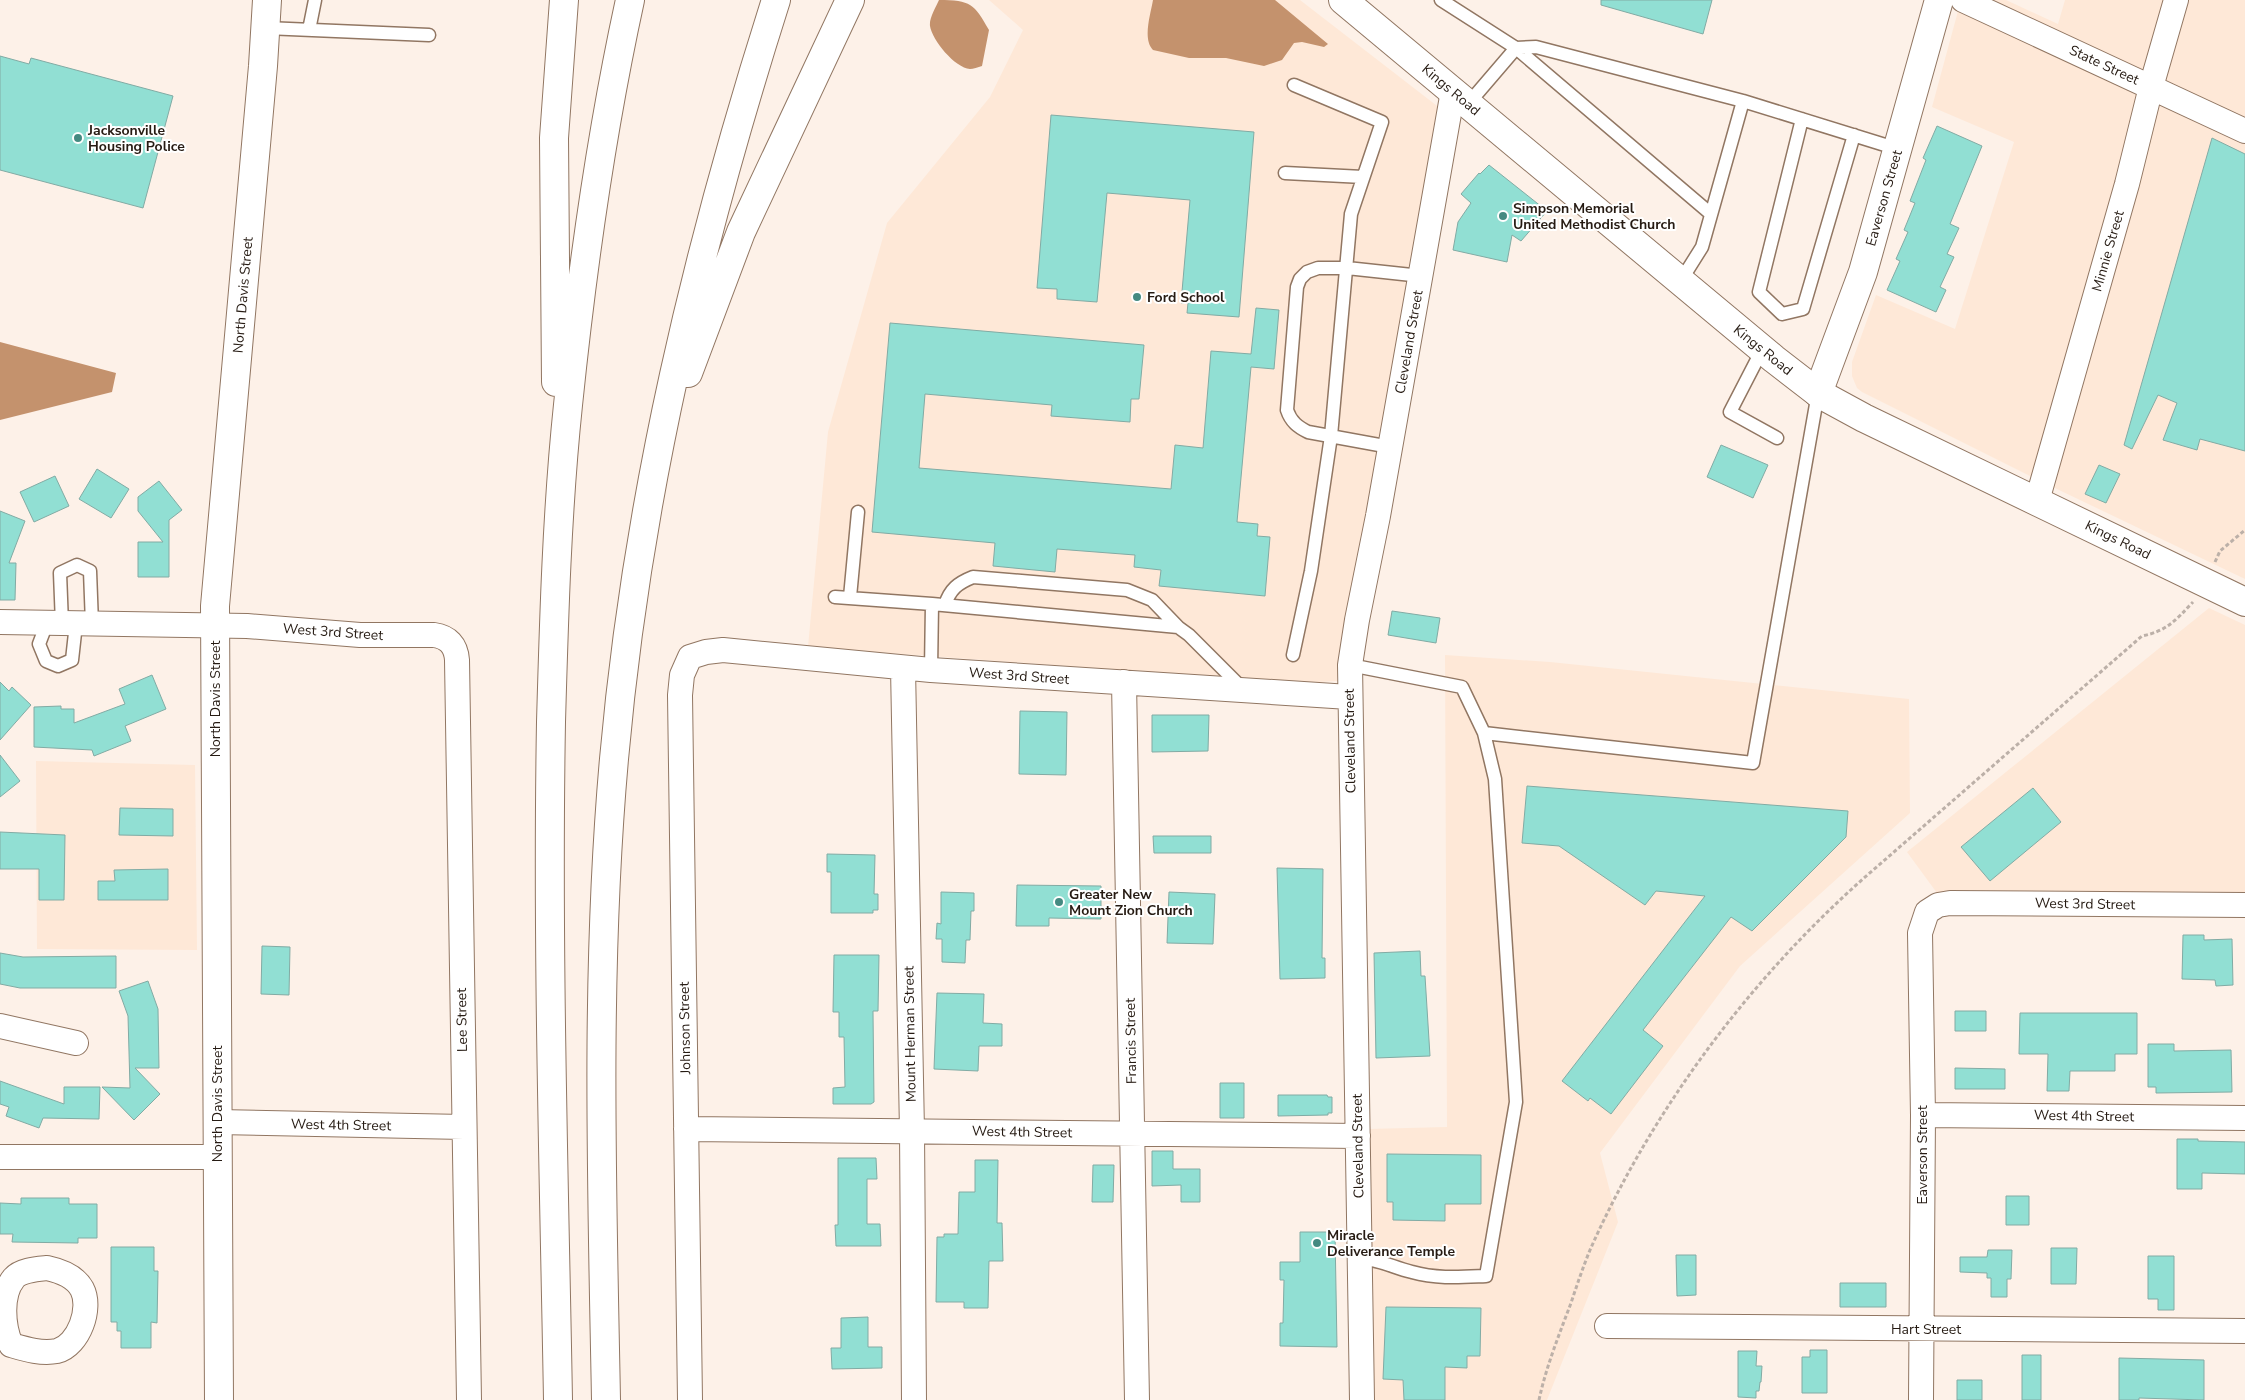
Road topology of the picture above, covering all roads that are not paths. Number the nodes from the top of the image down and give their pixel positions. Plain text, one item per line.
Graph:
1 (267, 0) edge
2 (315, 0) edge
3 (564, 0) edge
4 (630, 0) edge
5 (776, 0) edge
6 (850, 0) edge
7 (1344, 0) edge
8 (1441, 0) edge
9 (1939, 0) edge
10 (1963, 0) edge
11 (2176, 0) edge
12 (266, 28) junction
13 (308, 30) junction
14 (429, 35) dead end
15 (1516, 48) junction
16 (1294, 85) dead end
17 (2151, 87) junction
18 (1460, 97) junction
19 (1743, 101) junction
20 (1802, 119) junction
21 (2245, 131) edge
22 (1854, 135) junction
23 (1898, 149) junction
24 (1285, 173) dead end
25 (1363, 176) junction
26 (1711, 214) junction
27 (1347, 268) junction
28 (1421, 276) junction
29 (1680, 282) junction
30 (1762, 350) junction
31 (1818, 393) junction
32 (1331, 436) junction
33 (1777, 438) dead end
34 (1390, 447) junction
35 (654, 466) junction
36 (2037, 501) junction
37 (858, 512) dead end
38 (557, 554) junction
39 (835, 596) dead end
40 (850, 598) junction
41 (2245, 602) edge
42 (932, 604) junction
43 (945, 605) junction
44 (0, 622) edge
45 (215, 626) junction
46 (1178, 626) junction
47 (450, 642) joint
48 (1293, 655) dead end
49 (690, 657) joint
50 (1350, 665) junction
51 (903, 668) junction
52 (931, 670) junction
53 (1124, 682) junction
54 (1246, 692) junction
55 (1349, 698) junction
56 (1484, 733) junction
57 (2245, 906) edge
58 (1927, 912) joint
59 (0, 1026) edge
60 (76, 1043) dead end
61 (1923, 1115) junction
62 (2245, 1118) edge
63 (218, 1122) junction
64 (464, 1128) junction
65 (686, 1129) junction
66 (912, 1131) junction
67 (1133, 1134) junction
68 (1358, 1136) junction
69 (0, 1157) edge
70 (217, 1157) junction
71 (1359, 1258) junction
72 (1607, 1326) dead end
73 (1921, 1329) junction
74 (2245, 1331) edge
75 (218, 1400) edge
76 (469, 1400) edge
77 (558, 1400) edge
78 (606, 1400) edge
79 (690, 1400) edge
80 (914, 1400) edge
81 (1137, 1400) edge
82 (1362, 1400) edge
83 (1921, 1400) edge

1 - 12 main road, North Davis Street
2 - 13 lane
3 - 38 main road
4 - 38 main road
5 - 35 main road
6 - 35 main road
7 - 18 main road, Kings Road
8 - 15 lane
9 - 23 main road, Eaverson Street
10 - 17 street, State Street
11 - 17 street, Minnie Street
12 - 13 lane
12 - 45 main road, North Davis Street
13 - 14 lane
15 - 18 lane
15 - 19 lane
15 - 26 lane
16 - 25 lane
17 - 21 street, State Street
17 - 36 street, Minnie Street
18 - 28 street, Cleveland Street
18 - 29 main road, Kings Road
19 - 20 lane
19 - 26 lane
20 - 22 lane
20 - 22 lane
22 - 23 lane
23 - 31 main road, Eaverson Street
24 - 25 lane
25 - 27 lane
26 - 29 lane
27 - 28 lane
27 - 32 lane
27 - 32 lane
28 - 34 street, Cleveland Street
29 - 30 main road, Kings Road
30 - 31 main road, Kings Road
30 - 33 lane
31 - 36 main road, Kings Road
31 - 56 lane
32 - 34 lane
32 - 48 lane
34 - 50 street, Cleveland Street
35 - 78 main road
36 - 41 main road, Kings Road
37 - 40 lane
38 - 77 main road
39 - 40 lane
40 - 42 lane
42 - 43 lane
42 - 52 lane
43 - 46 lane
43 - 46 lane
44 - 45 street, West 3rd Street
45 - 47 street, West 3rd Street
45 - 63 main road, North Davis Street
46 - 54 lane
47 - 64 street, Lee Street
49 - 51 street, West 3rd Street
49 - 65 street, Johnson Street
50 - 55 street, Cleveland Street
50 - 56 lane
51 - 52 street, West 3rd Street
51 - 66 street, Mount Herman Street
52 - 53 street, West 3rd Street
53 - 54 street, West 3rd Street
53 - 67 street, Francis Street
54 - 55 street, West 3rd Street
55 - 68 street, Cleveland Street
56 - 71 lane
57 - 58 street, West 3rd Street
58 - 61 street, Eaverson Street
59 - 60 street
61 - 62 street, West 4th Street
61 - 73 street, Eaverson Street
63 - 64 street, West 4th Street
63 - 70 main road, North Davis Street
64 - 76 street, Lee Street
65 - 66 street, West 4th Street
65 - 79 street, Johnson Street
66 - 67 street, West 4th Street
66 - 80 street, Mount Herman Street
67 - 68 street, West 4th Street
67 - 81 street, Francis Street
68 - 71 street, Cleveland Street
69 - 70 street
70 - 75 main road, North Davis Street
71 - 82 street, Cleveland Street
72 - 73 street, Hart Street
73 - 74 street, Hart Street
73 - 83 street, Eaverson Street

